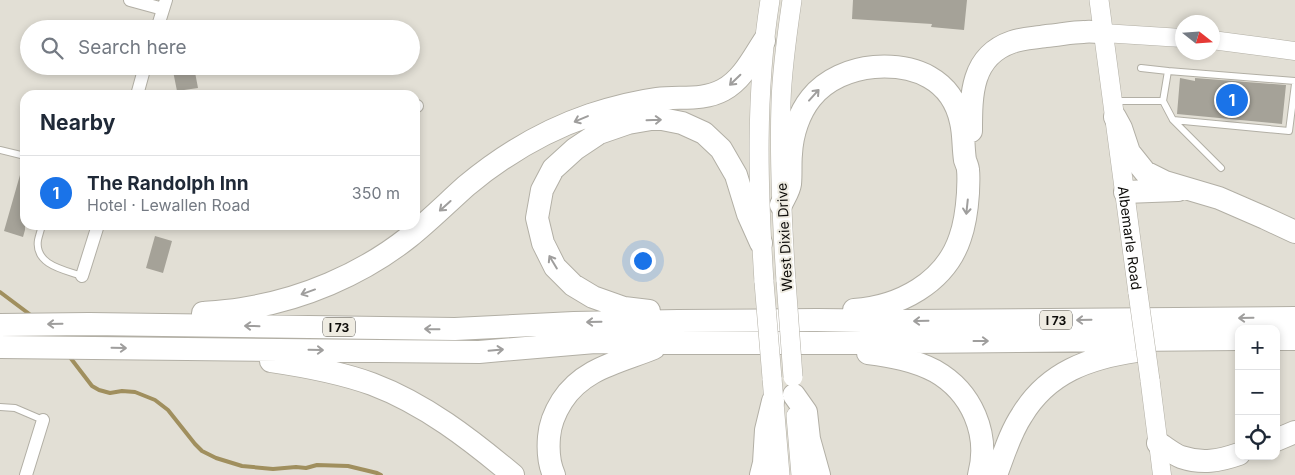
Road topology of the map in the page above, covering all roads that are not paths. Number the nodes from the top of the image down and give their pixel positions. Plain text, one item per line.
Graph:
1 (130, 0) edge
2 (770, 0) edge
3 (792, 0) edge
4 (1098, 0) edge
5 (165, 4) edge
6 (160, 20) edge
7 (1103, 33) junction
8 (1175, 38) edge
9 (764, 41) junction
10 (1220, 41) edge
11 (1295, 51) edge
12 (1142, 68) dead end
13 (1168, 71) junction
14 (142, 75) edge
15 (1295, 83) edge
16 (138, 90) edge
17 (1163, 101) junction
18 (1114, 109) junction
19 (1174, 120) junction
20 (0, 150) edge
21 (20, 155) edge
22 (1221, 168) dead end
23 (968, 170) junction
24 (1189, 189) junction
25 (1125, 192) junction
26 (781, 205) junction
27 (420, 227) edge
28 (41, 230) edge
29 (96, 230) edge
30 (417, 230) edge
31 (1295, 232) edge
32 (761, 243) junction
33 (82, 276) joint
34 (1295, 318) edge
35 (817, 320) junction
36 (678, 321) junction
37 (89, 324) junction
38 (0, 325) edge
39 (1235, 339) edge
40 (1280, 339) edge
41 (1295, 339) edge
42 (1214, 340) junction
43 (666, 343) junction
44 (809, 343) junction
45 (0, 347) edge
46 (143, 348) junction
47 (787, 391) junction
48 (0, 406) edge
49 (43, 420) joint
50 (1295, 432) edge
51 (1280, 438) edge
52 (1158, 442) junction
53 (1235, 455) edge
54 (1245, 460) edge
55 (26, 475) edge
56 (513, 475) edge
57 (554, 475) edge
58 (761, 475) edge
59 (780, 475) edge
60 (801, 475) edge
61 (819, 475) edge
62 (980, 475) edge
63 (996, 475) edge
64 (1162, 475) edge
65 (1228, 475) edge

1 - 5 street
2 - 9 main road, West Dixie Drive
3 - 26 main road, West Dixie Drive
4 - 7 main road, Albemarle Road
5 - 6 street
7 - 8 street
7 - 18 main road, Albemarle Road
7 - 23 highway
9 -> 27 highway
9 - 32 main road, West Dixie Drive
10 - 11 street
12 - 13 lane
13 - 15 lane
13 - 17 lane
14 - 16 street
15 - 19 lane
17 - 18 lane
17 - 19 lane
18 - 24 highway
18 - 25 main road, Albemarle Road
19 - 22 lane
20 - 21 lane
26 -> 23 highway
23 -> 35 highway
24 - 25 highway
24 - 31 highway
25 - 52 main road, Albemarle Road, bridge
26 - 47 main road, West Dixie Drive, bridge
28 - 33 lane
29 - 33 street
30 -> 37 highway
36 -> 32 highway
32 - 47 main road, West Dixie Drive, bridge
34 -> 35 highway, I 73
35 - 36 highway, I 73
36 -> 37 highway, I 73
37 -> 38 highway, I 73
39 - 42 highway, I 73
40 - 41 highway
44 -> 42 highway, I 73
42 - 63 highway
43 - 44 highway, I 73
46 -> 43 highway, I 73
43 - 57 highway
44 - 62 highway
45 -> 46 highway, I 73
46 - 56 highway
47 - 58 highway
47 - 59 main road, West Dixie Drive
47 - 60 main road, West Dixie Drive
47 - 61 highway
48 - 49 lane
49 - 55 street
50 - 51 highway
52 - 53 highway
52 - 64 street, Albemarle Road
54 - 65 highway

